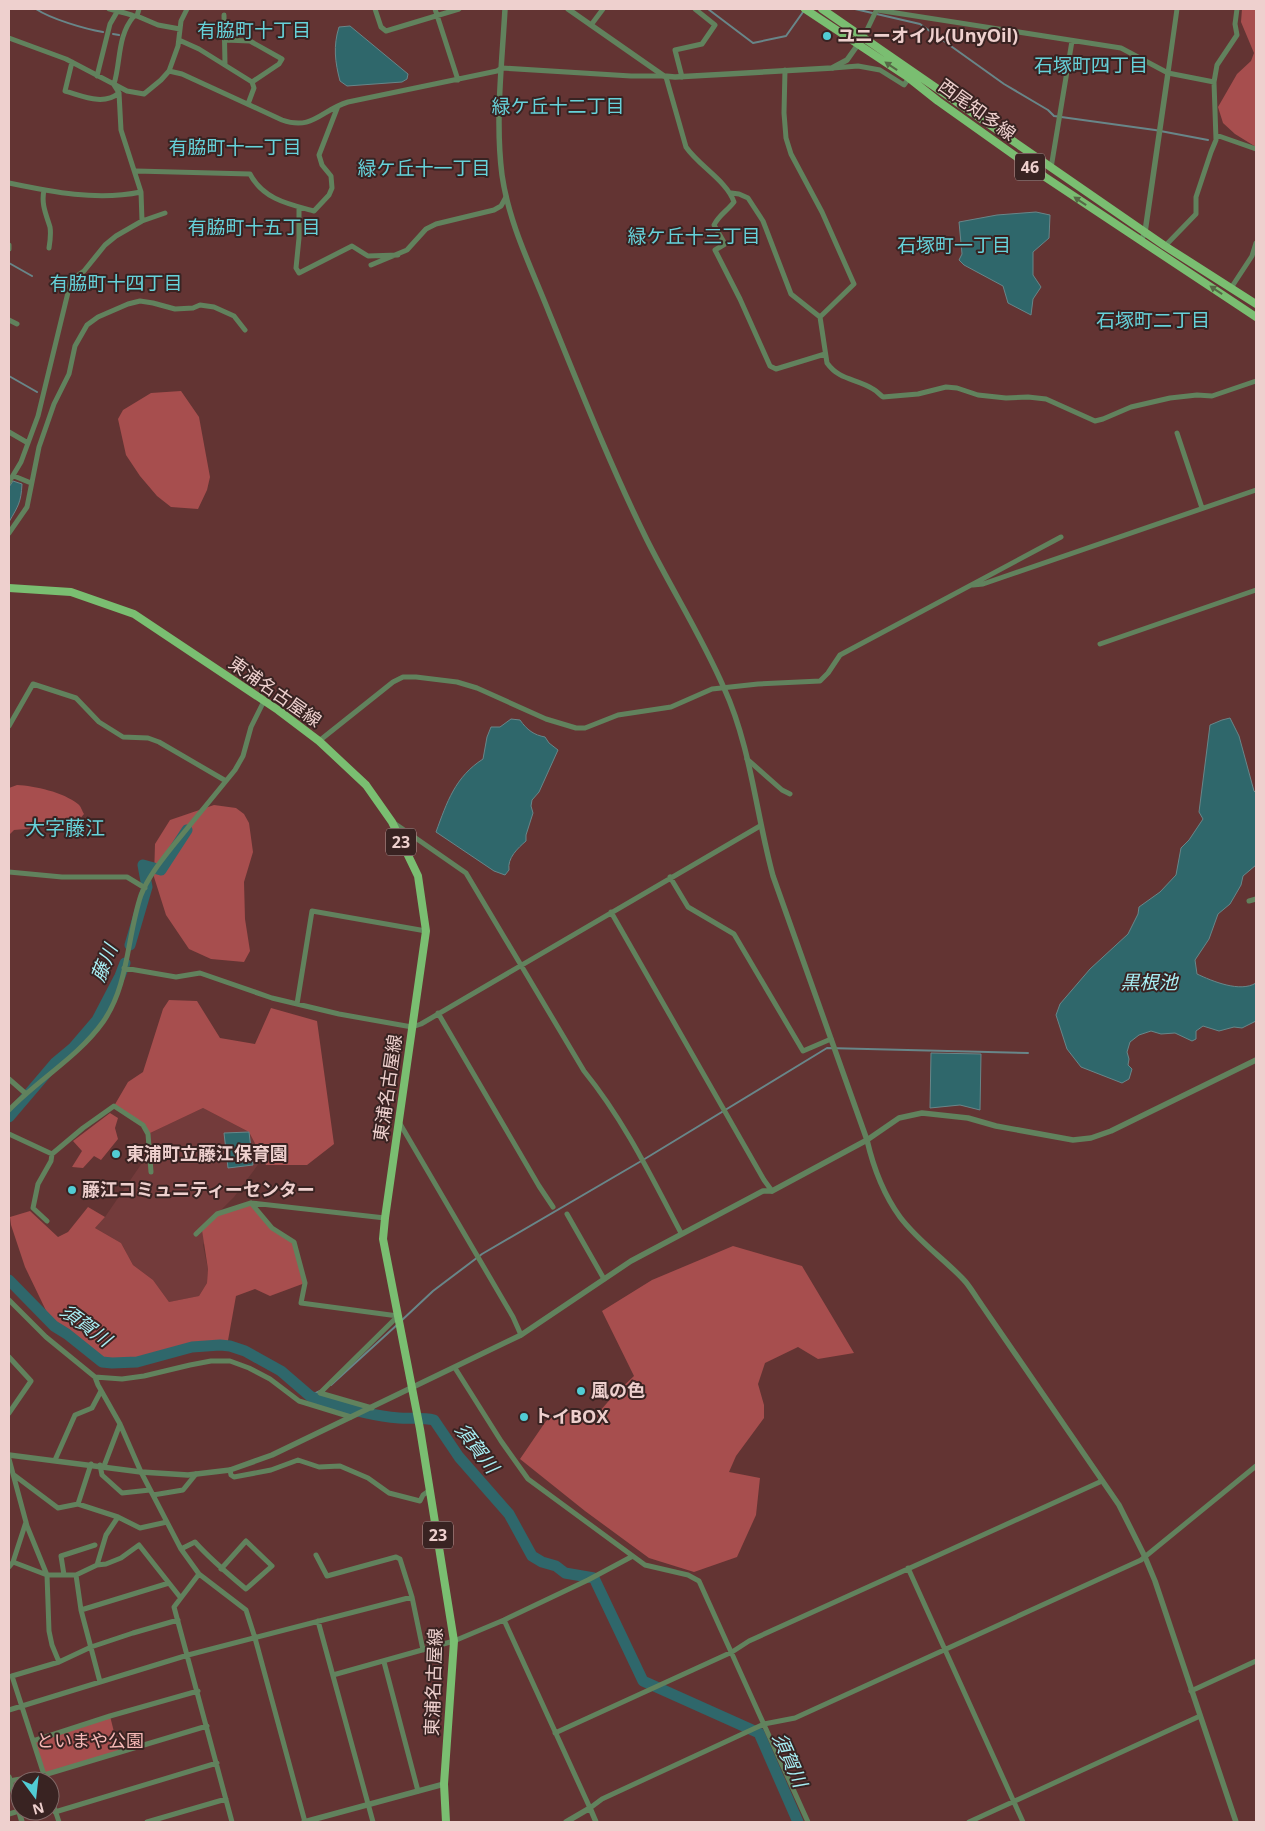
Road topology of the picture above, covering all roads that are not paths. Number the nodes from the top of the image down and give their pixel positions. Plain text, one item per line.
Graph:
1 (109, 9) edge
2 (139, 9) edge
3 (186, 9) edge
4 (375, 9) edge
5 (435, 9) edge
6 (459, 9) edge
7 (505, 9) edge
8 (568, 9) edge
9 (603, 9) edge
10 (695, 9) edge
11 (822, 9) edge
12 (877, 9) edge
13 (1178, 9) edge
14 (1237, 9) edge
15 (807, 10) edge
16 (117, 12) junction
17 (437, 15) junction
18 (136, 16) junction
19 (224, 16) dead end
20 (591, 25) junction
21 (180, 29) junction
22 (864, 36) junction
23 (9, 38) edge
24 (179, 40) junction
25 (225, 40) junction
26 (1072, 41) junction
27 (858, 44) junction
28 (72, 62) junction
29 (225, 64) junction
30 (502, 68) junction
31 (832, 68) junction
32 (785, 70) junction
33 (169, 71) junction
34 (1168, 73) junction
35 (98, 76) junction
36 (665, 76) junction
37 (682, 77) junction
38 (909, 78) junction
39 (458, 80) junction
40 (252, 82) junction
41 (1214, 82) junction
42 (114, 84) junction
43 (119, 93) junction
44 (248, 104) junction
45 (338, 106) junction
46 (1216, 135) junction
47 (1256, 149) edge
48 (1051, 168) junction
49 (136, 171) junction
50 (9, 183) edge
51 (44, 190) junction
52 (141, 192) junction
53 (731, 193) junction
54 (506, 197) junction
55 (299, 207) junction
56 (166, 213) dead end
57 (142, 221) junction
58 (1145, 232) junction
59 (1141, 242) junction
60 (1256, 242) edge
61 (9, 244) edge
62 (1165, 246) junction
63 (49, 248) dead end
64 (9, 249) edge
65 (398, 255) junction
66 (371, 265) dead end
67 (1231, 288) junction
68 (1256, 304) edge
69 (820, 317) junction
70 (1256, 317) edge
71 (9, 320) edge
72 (17, 324) dead end
73 (245, 330) dead end
74 (825, 354) junction
75 (1256, 381) edge
76 (9, 432) edge
77 (1177, 433) dead end
78 (28, 443) junction
79 (14, 476) junction
80 (9, 482) edge
81 (30, 483) junction
82 (1256, 490) edge
83 (1202, 508) junction
84 (9, 533) edge
85 (1061, 537) dead end
86 (971, 585) junction
87 (9, 588) edge
88 (1256, 590) edge
89 (1100, 644) dead end
90 (724, 688) junction
91 (264, 701) junction
92 (9, 726) edge
93 (319, 741) junction
94 (747, 759) junction
95 (226, 781) junction
96 (790, 794) dead end
97 (392, 822) junction
98 (760, 826) junction
99 (9, 872) edge
100 (670, 878) junction
101 (145, 888) junction
102 (1256, 899) edge
103 (1250, 901) dead end
104 (611, 912) junction
105 (426, 931) junction
106 (521, 965) junction
107 (124, 968) junction
108 (297, 1004) junction
109 (438, 1013) junction
110 (412, 1027) junction
111 (832, 1042) junction
112 (1256, 1060) edge
113 (9, 1079) edge
114 (25, 1094) junction
115 (9, 1110) edge
116 (399, 1121) junction
117 (9, 1134) edge
118 (867, 1140) junction
119 (52, 1154) junction
120 (151, 1172) dead end
121 (772, 1191) junction
122 (251, 1203) junction
123 (553, 1207) dead end
124 (566, 1214) dead end
125 (385, 1218) junction
126 (47, 1221) dead end
127 (681, 1233) junction
128 (196, 1234) dead end
129 (604, 1279) junction
130 (9, 1301) edge
131 (398, 1317) junction
132 (521, 1336) junction
133 (9, 1357) edge
134 (455, 1368) junction
135 (95, 1377) junction
136 (412, 1389) junction
137 (101, 1391) junction
138 (372, 1408) junction
139 (9, 1413) edge
140 (352, 1417) junction
141 (120, 1424) junction
142 (9, 1455) edge
143 (9, 1459) edge
144 (55, 1460) junction
145 (91, 1464) junction
146 (102, 1466) junction
147 (1256, 1466) edge
148 (230, 1470) junction
149 (141, 1472) junction
150 (13, 1474) junction
151 (196, 1474) junction
152 (1102, 1480) junction
153 (430, 1490) junction
154 (152, 1492) junction
155 (78, 1504) junction
156 (118, 1517) junction
157 (26, 1522) junction
158 (167, 1522) junction
159 (95, 1545) dead end
160 (180, 1549) junction
161 (316, 1555) dead end
162 (632, 1557) junction
163 (1145, 1557) junction
164 (12, 1562) junction
165 (97, 1565) junction
166 (9, 1567) edge
167 (221, 1568) junction
168 (908, 1568) junction
169 (199, 1574) junction
170 (46, 1575) junction
171 (64, 1575) junction
172 (76, 1575) junction
173 (169, 1583) junction
174 (180, 1597) junction
175 (412, 1597) junction
176 (80, 1610) junction
177 (178, 1620) junction
178 (504, 1620) junction
179 (318, 1621) junction
180 (255, 1638) junction
181 (454, 1642) junction
182 (91, 1647) junction
183 (422, 1650) junction
184 (944, 1650) junction
185 (732, 1652) junction
186 (188, 1655) junction
187 (1256, 1661) edge
188 (59, 1662) junction
189 (384, 1662) junction
190 (333, 1676) junction
191 (100, 1682) junction
192 (198, 1691) junction
193 (1191, 1691) junction
194 (22, 1706) junction
195 (9, 1710) edge
196 (1200, 1716) junction
197 (764, 1724) junction
198 (207, 1726) junction
199 (555, 1733) junction
200 (33, 1740) junction
201 (217, 1763) junction
202 (43, 1771) edge
203 (57, 1771) edge
204 (444, 1784) junction
205 (418, 1791) junction
206 (226, 1799) junction
207 (1014, 1802) junction
208 (368, 1805) junction
209 (590, 1808) junction
210 (60, 1810) edge
211 (147, 1822) edge
212 (232, 1822) edge
213 (305, 1822) edge
214 (373, 1822) edge
215 (446, 1822) edge
216 (566, 1822) edge
217 (596, 1822) edge
218 (808, 1822) edge
219 (969, 1822) edge
220 (1023, 1822) edge
221 (1236, 1822) edge

1 - 16 street
2 - 18 street
3 - 21 street
4 - 17 street
5 - 17 street
6 - 17 street
7 - 30 street
8 - 20 street
9 - 20 street
10 - 37 street
11 - 22 main road, 西尾知多線 / 46
12 - 22 street
12 - 26 street
13 - 34 street
14 - 41 street
15 - 27 main road, 西尾知多線 / 46
16 - 18 street
16 - 35 street
17 - 39 street
18 - 21 street
18 - 42 street
19 - 25 street
20 - 36 street
21 - 24 street
22 - 27 street
22 - 48 main road, 西尾知多線 / 46
23 - 28 street
24 - 29 street
24 - 33 street
25 - 29 street
25 - 40 street
26 - 34 street
26 - 48 street
27 - 31 street
38 -> 27 main road, 西尾知多線 / 46
28 - 35 street
28 - 43 street
29 - 40 street
30 - 36 street
30 - 39 street
30 - 54 street
31 - 32 street
31 - 38 street
32 - 37 street
32 - 69 street
33 - 42 street
33 - 44 street
34 - 41 street
34 - 58 street
35 - 42 street
36 - 37 street
36 - 53 street
59 -> 38 main road, 西尾知多線 / 46
39 - 45 street
40 - 44 street
41 - 46 street
42 - 43 street
43 - 49 street
44 - 45 street
45 - 55 street
46 - 47 street
46 - 62 street
48 - 58 main road, 西尾知多線 / 46
49 - 52 street
49 - 55 street
50 - 51 street
51 - 52 street
51 - 63 street
52 - 57 street
53 - 69 street
53 - 74 street
54 - 65 street
54 - 90 street
55 - 65 street
56 - 57 street
57 - 78 street
58 - 59 street
58 - 62 main road, 西尾知多線 / 46
70 -> 59 main road, 西尾知多線 / 46
60 - 67 street
61 - 64 street
62 - 67 main road, 西尾知多線 / 46
65 - 66 street
67 - 68 main road, 西尾知多線 / 46
69 - 74 street
71 - 72 street
73 - 81 street
74 - 75 street
76 - 78 street
77 - 83 street
78 - 79 street
79 - 80 street
79 - 81 street
81 - 84 street
82 - 83 street
83 - 86 street
85 - 86 street
86 - 90 street
87 - 91 main road, 東浦名古屋線 / 23
88 - 89 street
90 - 93 street
90 - 94 street
91 - 93 main road, 東浦名古屋線 / 23
91 - 95 street
92 - 95 street
93 - 97 main road, 東浦名古屋線 / 23
94 - 96 street
94 - 98 street
95 - 101 street
97 - 105 main road, 東浦名古屋線 / 23
97 - 106 street
98 - 100 street
98 - 111 street
99 - 101 street
100 - 104 street
100 - 111 street
101 - 107 street
102 - 103 street
104 - 106 street
104 - 121 street
105 - 108 street
105 - 110 main road, 東浦名古屋線 / 23
106 - 109 street
106 - 127 street
107 - 108 street
107 - 114 street
108 - 110 street
109 - 110 street
109 - 123 street
110 - 116 main road, 東浦名古屋線 / 23
111 - 118 street
112 - 118 street
113 - 114 street
114 - 115 street
116 - 125 main road, 東浦名古屋線 / 23
116 - 132 street
117 - 119 street
118 - 121 street
118 - 152 street
119 - 120 street
119 - 126 street
121 - 127 street
122 - 125 street
122 - 128 street
122 - 131 street
124 - 129 street
125 - 131 main road, 東浦名古屋線 / 23
127 - 129 street
129 - 132 street
130 - 135 street
131 - 136 main road, 東浦名古屋線 / 23
131 - 138 street
132 - 134 street
133 - 139 street
134 - 136 street
134 - 162 street
135 - 137 street
135 - 140 street
136 - 138 street
136 - 153 main road, 東浦名古屋線 / 23
137 - 141 street
137 - 144 street
138 - 140 street
140 - 148 street
141 - 146 street
141 - 149 street
142 - 144 street
143 - 150 street
144 - 145 street
145 - 146 street
145 - 155 street
146 - 149 street
146 - 154 street
147 - 163 street
148 - 151 street
148 - 153 street
149 - 151 street
149 - 154 street
150 - 155 street
150 - 157 street
151 - 154 street
152 - 163 street
152 - 168 street
153 - 181 main road, 東浦名古屋線 / 23
154 - 158 street
155 - 156 street
156 - 158 street
156 - 165 street
157 - 164 street
157 - 170 street
158 - 160 street
159 - 171 street
160 - 167 street
160 - 169 street
161 - 175 street
162 - 178 street
162 - 185 street
163 - 184 street
163 - 193 street
164 - 166 street
164 - 170 street
165 - 172 street
165 - 173 street
167 - 167 street
168 - 184 street
168 - 185 street
169 - 174 street
169 - 180 street
170 - 171 street
170 - 188 street
171 - 172 street
172 - 176 street
173 - 174 street
173 - 176 street
174 - 177 street
175 - 179 street
175 - 183 street
176 - 182 street
177 - 182 street
177 - 186 street
178 - 181 street
178 - 199 street
179 - 180 street
179 - 190 street
180 - 186 street
180 - 213 street
181 - 183 street
181 - 204 main road, 東浦名古屋線 / 23
182 - 188 street
182 - 191 street
183 - 189 street
184 - 197 street
184 - 207 street
185 - 197 street
185 - 199 street
186 - 191 street
186 - 192 street
187 - 193 street
188 - 194 street
189 - 190 street
189 - 205 street
190 - 208 street
191 - 194 street
192 - 198 street
192 - 200 street
193 - 196 street
194 - 195 street
194 - 200 street
196 - 207 street
196 - 221 street
197 - 209 street
197 - 218 street
198 - 201 street
198 - 203 street
199 - 209 street
200 - 202 street
201 - 206 street
201 - 210 street
204 - 205 street
204 - 215 main road, 東浦名古屋線 / 23
205 - 208 street
206 - 211 street
206 - 212 street
207 - 219 street
207 - 220 street
208 - 213 street
208 - 214 street
209 - 216 street
209 - 217 street

